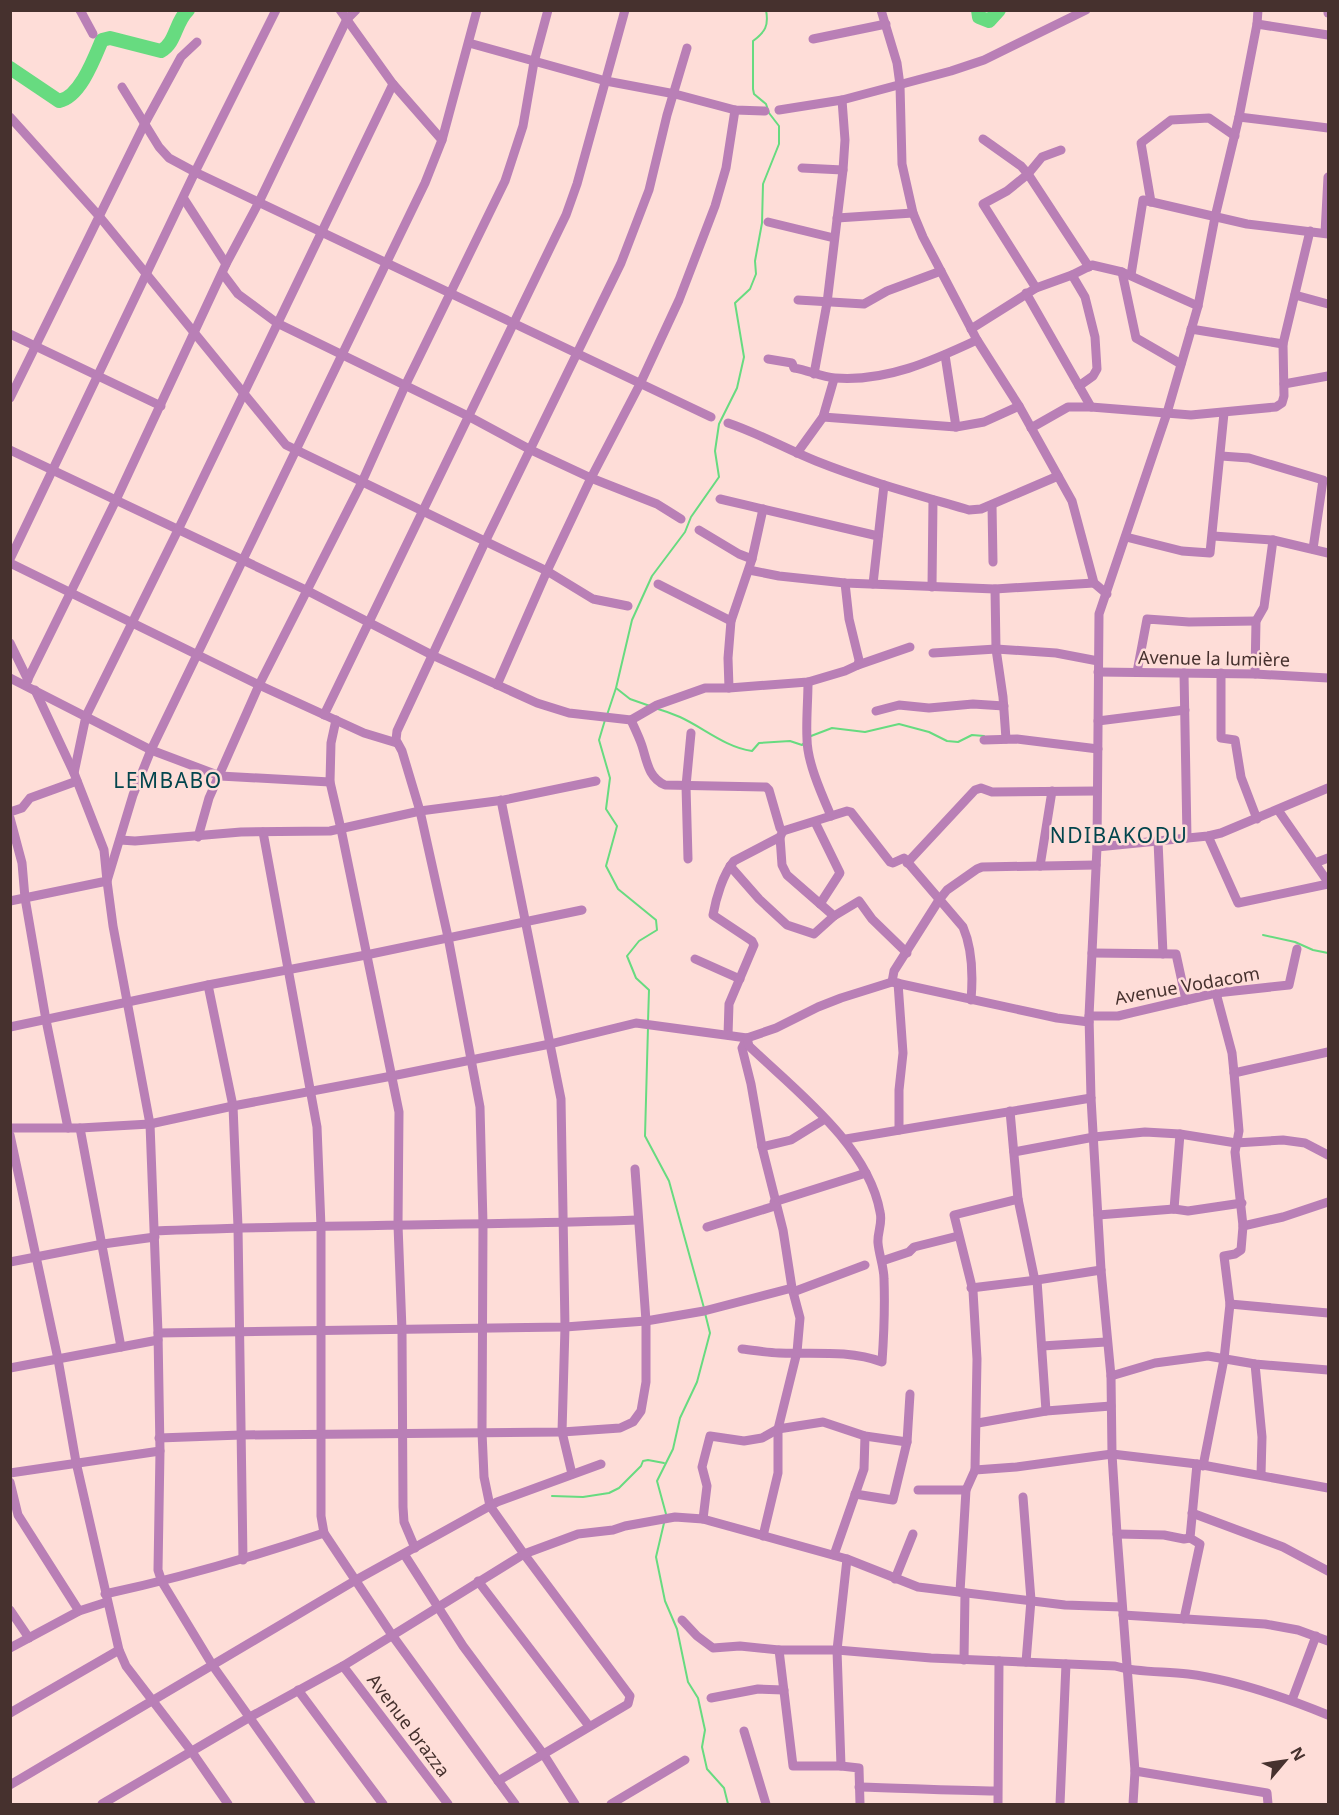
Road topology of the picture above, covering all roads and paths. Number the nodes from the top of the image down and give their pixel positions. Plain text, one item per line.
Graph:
1 (80, 10) edge
2 (276, 10) edge
3 (340, 10) edge
4 (356, 10) edge
5 (477, 10) edge
6 (548, 10) edge
7 (625, 10) edge
8 (882, 10) edge
9 (1086, 10) edge
10 (1258, 10) edge
11 (347, 19) junction
12 (886, 24) junction
13 (1257, 24) junction
14 (93, 34) dead end
15 (1329, 35) edge
16 (813, 39) dead end
17 (197, 42) dead end
18 (469, 43) junction
19 (687, 48) dead end
20 (534, 62) junction
21 (606, 81) junction
22 (393, 84) junction
23 (900, 85) junction
24 (122, 87) dead end
25 (675, 94) junction
26 (842, 100) junction
27 (735, 110) junction
28 (780, 110) dead end
29 (765, 111) dead end
30 (10, 117) edge
31 (1239, 117) junction
32 (146, 123) junction
33 (1329, 128) edge
34 (1235, 136) junction
35 (983, 139) dead end
36 (442, 140) junction
37 (1062, 150) dead end
38 (802, 168) dead end
39 (843, 170) junction
40 (195, 172) junction
41 (1028, 174) junction
42 (1329, 177) edge
43 (184, 199) junction
44 (259, 202) junction
45 (1151, 202) junction
46 (913, 213) junction
47 (99, 216) junction
48 (1215, 217) junction
49 (837, 218) junction
50 (768, 222) dead end
51 (1310, 231) junction
52 (322, 232) junction
53 (1327, 233) edge
54 (834, 238) junction
55 (387, 263) junction
56 (1089, 267) junction
57 (225, 269) junction
58 (940, 272) junction
59 (1126, 274) junction
60 (146, 275) junction
61 (1072, 275) junction
62 (1036, 288) junction
63 (452, 293) junction
64 (1026, 293) junction
65 (1295, 296) junction
66 (798, 300) dead end
67 (826, 303) junction
68 (1329, 304) edge
69 (1198, 306) junction
70 (514, 322) junction
71 (278, 323) junction
72 (972, 329) junction
73 (1191, 329) junction
74 (10, 334) edge
75 (194, 334) junction
76 (977, 340) junction
77 (1282, 344) junction
78 (37, 346) junction
79 (576, 353) junction
80 (342, 355) junction
81 (945, 355) junction
82 (768, 359) dead end
83 (1181, 364) junction
84 (814, 374) junction
85 (98, 375) junction
86 (1329, 376) edge
87 (834, 378) junction
88 (640, 384) junction
89 (1284, 384) junction
90 (405, 386) junction
91 (1079, 386) junction
92 (244, 392) junction
93 (10, 398) edge
94 (161, 406) junction
95 (1018, 406) junction
96 (1091, 407) junction
97 (1167, 413) junction
98 (1224, 413) junction
99 (468, 416) junction
100 (711, 417) dead end
101 (823, 417) junction
102 (728, 423) dead end
103 (956, 427) junction
104 (1031, 428) junction
105 (10, 450) edge
106 (295, 450) junction
107 (531, 450) junction
108 (797, 453) junction
109 (1221, 456) junction
110 (54, 470) junction
111 (1058, 476) junction
112 (591, 478) junction
113 (362, 482) junction
114 (884, 486) junction
115 (720, 499) dead end
116 (116, 500) junction
117 (933, 500) junction
118 (992, 505) junction
119 (763, 509) junction
120 (423, 510) junction
121 (681, 519) dead end
122 (178, 530) junction
123 (699, 530) dead end
124 (878, 536) junction
125 (1212, 536) junction
126 (1126, 537) junction
127 (1273, 540) junction
128 (485, 542) junction
129 (1314, 549) junction
130 (1329, 553) edge
131 (752, 559) junction
132 (10, 561) edge
133 (242, 561) junction
134 (993, 562) dead end
135 (749, 570) junction
136 (547, 571) junction
137 (845, 583) junction
138 (1094, 583) junction
139 (658, 584) dead end
140 (873, 584) junction
141 (932, 586) junction
142 (995, 589) junction
143 (306, 590) junction
144 (71, 593) junction
145 (1107, 594) junction
146 (628, 606) dead end
147 (731, 621) junction
148 (1256, 621) junction
149 (370, 622) junction
150 (131, 624) junction
151 (10, 643) edge
152 (910, 647) dead end
153 (996, 649) junction
154 (933, 653) dead end
155 (197, 654) junction
156 (432, 655) junction
157 (1098, 661) junction
158 (858, 665) junction
159 (1098, 672) junction
160 (1137, 672) junction
161 (1184, 673) junction
162 (1221, 673) junction
163 (1255, 674) junction
164 (10, 678) edge
165 (1329, 678) edge
166 (26, 682) junction
167 (808, 682) junction
168 (259, 685) junction
169 (497, 685) junction
170 (729, 688) junction
171 (35, 690) junction
172 (1004, 706) junction
173 (1185, 710) junction
174 (876, 711) dead end
175 (324, 715) junction
176 (86, 716) junction
177 (336, 720) junction
178 (631, 720) junction
179 (1098, 721) junction
180 (691, 734) dead end
181 (984, 740) dead end
182 (1006, 740) junction
183 (397, 743) junction
184 (1098, 749) junction
185 (151, 750) junction
186 (220, 776) junction
187 (75, 777) junction
188 (596, 781) dead end
189 (330, 782) junction
190 (686, 786) junction
191 (1329, 788) edge
192 (1052, 791) junction
193 (1097, 791) junction
194 (501, 800) junction
195 (1278, 810) junction
196 (420, 811) junction
197 (10, 812) edge
198 (831, 816) junction
199 (10, 818) edge
200 (1257, 819) junction
201 (815, 822) junction
202 (341, 829) junction
203 (263, 832) junction
204 (782, 834) junction
205 (1208, 836) junction
206 (198, 837) junction
207 (1187, 838) junction
208 (120, 840) junction
209 (1158, 841) junction
210 (1096, 848) junction
211 (1329, 858) edge
212 (688, 859) dead end
213 (907, 863) junction
214 (1315, 863) junction
215 (1096, 865) junction
216 (730, 866) junction
217 (1040, 866) junction
218 (107, 881) junction
219 (1329, 883) edge
220 (25, 898) junction
221 (939, 900) junction
222 (10, 901) edge
223 (820, 904) junction
224 (582, 910) dead end
225 (834, 916) junction
226 (526, 922) junction
227 (448, 937) junction
228 (1297, 949) dead end
229 (907, 953) junction
230 (1092, 953) junction
231 (1163, 954) junction
232 (366, 955) junction
233 (695, 959) dead end
234 (289, 969) junction
235 (740, 979) junction
236 (895, 982) junction
237 (208, 985) junction
238 (1216, 993) junction
239 (971, 1000) junction
240 (1186, 1000) junction
241 (127, 1003) junction
242 (1089, 1019) junction
243 (46, 1020) junction
244 (10, 1027) edge
245 (728, 1035) junction
246 (747, 1038) junction
247 (550, 1044) junction
248 (1329, 1052) edge
249 (472, 1060) junction
250 (1233, 1073) junction
251 (392, 1076) junction
252 (311, 1092) junction
253 (1091, 1098) junction
254 (233, 1106) junction
255 (1010, 1111) junction
256 (825, 1119) junction
257 (150, 1124) junction
258 (10, 1128) edge
259 (68, 1128) junction
260 (80, 1128) junction
261 (899, 1130) junction
262 (1179, 1134) junction
263 (10, 1135) edge
264 (1094, 1137) junction
265 (846, 1139) junction
266 (1236, 1143) junction
267 (762, 1147) junction
268 (1014, 1152) junction
269 (1329, 1155) edge
270 (634, 1169) dead end
271 (866, 1173) junction
272 (1018, 1199) junction
273 (1329, 1202) edge
274 (1242, 1203) junction
275 (775, 1204) junction
276 (1174, 1209) junction
277 (1098, 1215) junction
278 (637, 1220) junction
279 (562, 1223) junction
280 (483, 1224) junction
281 (398, 1225) junction
282 (1243, 1226) junction
283 (238, 1227) junction
284 (321, 1227) junction
285 (707, 1227) dead end
286 (155, 1234) junction
287 (958, 1236) junction
288 (103, 1244) junction
289 (36, 1257) junction
290 (882, 1261) junction
291 (10, 1262) edge
292 (865, 1265) dead end
293 (1101, 1270) junction
294 (1036, 1281) junction
295 (971, 1288) junction
296 (793, 1290) junction
297 (1230, 1304) junction
298 (1329, 1313) edge
299 (646, 1321) junction
300 (565, 1327) junction
301 (483, 1328) junction
302 (321, 1330) junction
303 (402, 1330) junction
304 (239, 1331) junction
305 (158, 1337) junction
306 (1106, 1342) junction
307 (1042, 1346) junction
308 (121, 1347) junction
309 (742, 1349) dead end
310 (797, 1352) junction
311 (58, 1359) junction
312 (1224, 1359) junction
313 (1255, 1364) junction
314 (10, 1368) edge
315 (1329, 1370) edge
316 (1110, 1376) junction
317 (910, 1394) dead end
318 (1111, 1406) junction
319 (1046, 1411) junction
320 (978, 1423) junction
321 (778, 1429) junction
322 (482, 1432) junction
323 (562, 1432) junction
324 (402, 1433) junction
325 (321, 1434) junction
326 (241, 1435) junction
327 (866, 1436) junction
328 (159, 1438) junction
329 (907, 1442) junction
330 (160, 1451) junction
331 (1112, 1454) junction
332 (76, 1462) junction
333 (601, 1464) dead end
334 (1200, 1465) junction
335 (975, 1470) junction
336 (10, 1473) edge
337 (572, 1474) junction
338 (1261, 1475) junction
339 (10, 1482) edge
340 (1329, 1488) edge
341 (918, 1490) dead end
342 (966, 1490) junction
343 (855, 1494) junction
344 (1023, 1497) dead end
345 (490, 1506) junction
346 (1192, 1513) junction
347 (704, 1519) junction
348 (324, 1533) junction
349 (1117, 1533) junction
350 (913, 1534) dead end
351 (763, 1536) junction
352 (1190, 1538) junction
353 (415, 1548) junction
354 (404, 1554) junction
355 (524, 1554) junction
356 (834, 1555) junction
357 (847, 1558) junction
358 (243, 1560) junction
359 (1329, 1570) edge
360 (357, 1580) junction
361 (895, 1580) junction
362 (478, 1581) junction
363 (162, 1582) junction
364 (962, 1593) junction
365 (106, 1598) junction
366 (1031, 1600) junction
367 (436, 1607) junction
368 (10, 1610) edge
369 (79, 1611) junction
370 (1122, 1611) junction
371 (1184, 1619) junction
372 (682, 1620) dead end
373 (392, 1635) junction
374 (1316, 1636) junction
375 (29, 1638) junction
376 (1329, 1641) edge
377 (10, 1648) edge
378 (119, 1650) junction
379 (779, 1650) junction
380 (837, 1650) junction
381 (964, 1660) junction
382 (999, 1661) junction
383 (1026, 1662) junction
384 (1066, 1664) junction
385 (213, 1666) junction
386 (343, 1666) junction
387 (1128, 1670) junction
388 (298, 1690) junction
389 (784, 1690) junction
390 (711, 1698) dead end
391 (1292, 1700) junction
392 (151, 1701) junction
393 (10, 1713) edge
394 (1329, 1715) edge
395 (250, 1717) junction
396 (589, 1726) junction
397 (744, 1731) dead end
398 (192, 1752) junction
399 (544, 1755) junction
400 (685, 1760) dead end
401 (842, 1766) junction
402 (1135, 1771) junction
403 (498, 1781) junction
404 (10, 1785) edge
405 (860, 1787) junction
406 (997, 1791) junction
407 (102, 1804) edge
408 (228, 1804) edge
409 (311, 1804) edge
410 (383, 1804) edge
411 (448, 1804) edge
412 (515, 1804) edge
413 (575, 1804) edge
414 (611, 1804) edge
415 (766, 1804) edge
416 (860, 1804) edge
417 (998, 1804) edge
418 (1060, 1804) edge
419 (1133, 1804) edge
420 (1268, 1804) edge

1 - 14 street
2 - 40 street
3 - 11 street
4 - 11 street
5 - 18 street
6 - 20 street
7 - 21 street
8 - 12 street
9 - 23 street
10 - 13 street
11 - 22 street
11 - 44 street
12 - 16 street
12 - 23 street
13 - 15 street
13 - 31 street
17 - 32 street
18 - 20 street
18 - 36 street
19 - 25 street
20 - 21 street
20 - 63 street
21 - 25 street
21 - 70 street
22 - 36 street
22 - 52 street
23 - 26 street
23 - 46 street
24 - 32 street
25 - 27 street
25 - 79 street
26 - 28 street
26 - 39 street
27 - 29 street
27 - 88 street
30 - 47 street
31 - 33 street
31 - 34 street
32 - 40 street
32 - 47 street
34 - 45 street
34 - 48 street
35 - 41 street
36 - 55 street
37 - 41 street
38 - 39 street
39 - 49 street
40 - 43 street
40 - 44 street
41 - 56 street
41 - 62 street
42 - 53 street
43 - 57 street
43 - 60 street
44 - 52 street
44 - 57 street
45 - 48 street
45 - 59 street
46 - 49 street
46 - 58 street
47 - 60 street
47 - 78 street
48 - 51 street
48 - 69 street
49 - 54 street
50 - 54 street
51 - 53 street
51 - 65 street
52 - 55 street
52 - 71 street
54 - 67 street
55 - 63 street
55 - 80 street
56 - 59 street
56 - 61 street
57 - 71 street
57 - 75 street
58 - 67 street
58 - 72 street
59 - 69 street
59 - 83 street
60 - 75 street
60 - 85 street
61 - 62 street
61 - 91 street
62 - 64 street
63 - 70 street
63 - 90 street
64 - 72 street
64 - 91 street
65 - 68 street
65 - 77 street
66 - 67 street
67 - 84 street
69 - 73 street
70 - 79 street
70 - 99 street
71 - 80 street
71 - 92 street
72 - 76 street
73 - 77 street
73 - 83 street
74 - 78 street
75 - 92 street
75 - 94 street
76 - 81 street
76 - 95 street
77 - 89 street
78 - 85 street
78 - 93 street
79 - 88 street
79 - 107 street
80 - 90 street
80 - 106 street
81 - 87 street
81 - 103 street
82 - 84 street
83 - 97 street
84 - 87 street
85 - 94 street
85 - 110 street
86 - 89 street
87 - 101 street
88 - 100 street
88 - 112 street
89 - 98 street
90 - 99 street
90 - 113 street
91 - 96 street
92 - 106 street
92 - 122 street
94 - 116 street
95 - 103 street
95 - 104 street
96 - 97 street
96 - 104 street
97 - 98 street
97 - 126 street
98 - 109 street
99 - 107 street
99 - 120 street
101 - 103 street
101 - 108 street
102 - 108 street
104 - 111 street
105 - 110 street
106 - 113 street
106 - 133 street
107 - 112 street
107 - 128 street
108 - 114 street
109 - 125 street
109 - 129 street
110 - 116 street
110 - 132 street
111 - 118 street
111 - 138 street
112 - 121 street
112 - 136 street
113 - 120 street
113 - 143 street
114 - 117 street
114 - 124 street
115 - 119 street
116 - 122 street
116 - 144 street
117 - 118 street
117 - 141 street
118 - 134 street
119 - 124 street
119 - 131 street
120 - 128 street
120 - 149 street
122 - 133 street
122 - 150 street
123 - 131 street
124 - 140 street
125 - 126 street
125 - 127 street
126 - 145 street
127 - 129 street
127 - 148 street
128 - 136 street
128 - 156 street
129 - 130 street
131 - 135 street
132 - 144 street
133 - 143 street
133 - 155 street
135 - 137 street
135 - 147 street
136 - 146 street
136 - 169 street
137 - 140 street
137 - 158 street
138 - 142 street
138 - 145 street
139 - 147 street
140 - 141 street
141 - 142 street
142 - 153 street
143 - 149 street
143 - 168 street
144 - 150 street
144 - 166 street
145 - 157 street
147 - 170 street
148 - 160 street
148 - 163 street
149 - 156 street
149 - 175 street
150 - 155 street
150 - 176 street
151 - 166 street
152 - 158 street
153 - 154 street
153 - 157 street
153 - 172 street
155 - 168 street
155 - 185 street
156 - 169 street
156 - 183 street
157 - 159 street
158 - 167 street
159 - 160 street, Avenue la lumière
159 - 179 street
160 - 161 street, Avenue la lumière
161 - 162 street, Avenue la lumière
161 - 173 street
162 - 163 street, Avenue la lumière
162 - 200 street
163 - 165 street, Avenue la lumière
164 - 166 street
166 - 171 street
167 - 170 street
167 - 198 street
168 - 175 street
168 - 186 street
169 - 178 street
170 - 178 street
171 - 176 street
171 - 187 street
172 - 174 street
172 - 182 street
173 - 179 street
173 - 207 street
175 - 177 street
176 - 185 street
176 - 187 street
177 - 183 street
177 - 189 street
178 - 190 street
179 - 184 street
180 - 190 street
181 - 182 street
182 - 184 street
183 - 196 street
184 - 193 street
185 - 186 street
185 - 208 street
186 - 189 street
186 - 206 street
187 - 197 street
187 - 218 street
188 - 194 street
189 - 202 street
190 - 204 street
190 - 212 street
191 - 195 street
192 - 193 street
192 - 213 street
192 - 217 street
193 - 210 street
194 - 196 street
194 - 226 street
195 - 200 street
195 - 214 street
196 - 202 street
196 - 227 street
198 - 201 street
198 - 213 street
199 - 220 street
200 - 205 street
201 - 204 street
201 - 223 street
202 - 203 street
202 - 232 street
203 - 206 street
203 - 234 street
204 - 216 street
204 - 223 street
205 - 207 street
205 - 219 street
206 - 208 street
207 - 209 street
208 - 218 street
209 - 210 street
209 - 231 street
210 - 215 street
211 - 214 street
213 - 221 street
214 - 219 street
215 - 217 street
215 - 230 street
216 - 225 street
216 - 235 street
217 - 221 street
218 - 220 street
218 - 241 street
220 - 222 street
220 - 243 street
221 - 229 street
221 - 239 street
223 - 225 street
224 - 226 street
225 - 229 street
226 - 227 street
226 - 247 street
227 - 232 street
227 - 249 street
228 - 238 street, Avenue Vodacom
229 - 236 street
230 - 231 street
230 - 242 street
231 - 240 street
232 - 234 street
232 - 251 street
233 - 235 street
234 - 237 street
234 - 252 street
235 - 245 street
236 - 239 street, Avenue Vodacom
236 - 246 street
236 - 261 street
237 - 241 street
237 - 254 street
238 - 240 street, Avenue Vodacom
238 - 250 street
239 - 242 street, Avenue Vodacom
240 - 242 street, Avenue Vodacom
241 - 243 street
241 - 257 street
242 - 253 street
243 - 244 street
243 - 259 street
245 - 246 street
245 - 247 street
246 - 256 street
246 - 267 street
247 - 249 street
247 - 279 street
248 - 250 street
249 - 251 street
249 - 280 street
250 - 266 street
251 - 252 street
251 - 281 street
252 - 254 street
252 - 284 street
253 - 255 street
253 - 264 street
254 - 257 street
254 - 283 street
255 - 261 street
255 - 268 street
256 - 265 street
256 - 267 street
257 - 260 street
257 - 286 street
258 - 259 street
259 - 260 street
260 - 288 street
261 - 265 street
262 - 264 street
262 - 266 street
262 - 276 street
263 - 289 street
264 - 268 street
264 - 277 street
265 - 271 street
266 - 269 street
266 - 274 street
267 - 275 street
268 - 272 street
270 - 278 street
271 - 275 street
271 - 290 street
272 - 287 street
272 - 294 street
273 - 282 street
274 - 276 street
274 - 282 street
275 - 285 street
275 - 296 street
276 - 277 street
277 - 293 street
278 - 279 street
278 - 299 street
279 - 280 street
279 - 300 street
280 - 281 street
280 - 301 street
281 - 284 street
281 - 303 street
282 - 297 street
283 - 284 street
283 - 286 street
283 - 304 street
284 - 302 street
286 - 288 street
286 - 305 street
287 - 290 street
287 - 295 street
288 - 289 street
288 - 308 street
289 - 291 street
289 - 311 street
290 - 310 street
292 - 296 street
293 - 294 street
293 - 306 street
294 - 295 street
294 - 307 street
295 - 320 street
296 - 299 street
296 - 310 street
297 - 298 street
297 - 312 street
299 - 300 street
299 - 323 street
300 - 301 street
300 - 323 street
301 - 303 street
301 - 322 street
302 - 303 street
302 - 304 street
302 - 325 street
303 - 324 street
304 - 305 street
304 - 326 street
305 - 308 street
305 - 328 street
306 - 307 street
306 - 316 street
307 - 319 street
308 - 311 street
309 - 310 street
310 - 321 street
311 - 314 street
311 - 332 street
312 - 313 street
312 - 316 street
312 - 334 street
313 - 315 street
313 - 338 street
316 - 318 street
317 - 329 street
318 - 319 street
318 - 331 street
319 - 320 street
320 - 335 street
321 - 327 street
321 - 347 street
321 - 351 street
322 - 323 street
322 - 324 street
322 - 345 street
323 - 337 street
324 - 325 street
324 - 353 street
325 - 326 street
325 - 348 street
326 - 328 street
326 - 358 street
327 - 329 street
327 - 343 street
328 - 330 street
329 - 343 street
330 - 332 street
330 - 363 street
331 - 334 street
331 - 335 street
331 - 349 street
332 - 336 street
332 - 365 street
333 - 337 street
334 - 338 street
334 - 346 street
335 - 342 street
337 - 345 street
338 - 340 street
339 - 369 street
341 - 342 street
342 - 364 street
343 - 356 street
344 - 366 street
345 - 353 street
345 - 355 street
346 - 352 street
346 - 359 street
347 - 351 street
347 - 355 street
348 - 358 street
348 - 360 street
349 - 352 street
349 - 370 street
350 - 361 street
351 - 356 street
352 - 371 street
353 - 354 street
354 - 360 street
354 - 367 street
355 - 362 street
355 - 396 street
356 - 357 street
357 - 361 street
357 - 380 street
358 - 363 street
360 - 373 street
360 - 385 street
361 - 364 street
362 - 367 street
362 - 396 street
363 - 365 street
363 - 385 street
364 - 366 street
364 - 381 street
365 - 369 street
365 - 378 street
366 - 370 street
366 - 383 street
367 - 373 street
367 - 399 street
368 - 375 street
369 - 375 street
370 - 371 street
370 - 387 street
371 - 374 street
372 - 379 street
373 - 386 street
373 - 403 street
374 - 376 street
374 - 391 street
375 - 377 street
378 - 392 street
378 - 393 street
379 - 380 street
379 - 389 street
380 - 381 street
380 - 401 street
381 - 382 street
382 - 383 street
382 - 406 street
383 - 384 street
384 - 387 street
384 - 418 street
385 - 392 street
385 - 395 street
386 - 388 street
386 - 411 street, Avenue brazza
387 - 391 street
387 - 402 street
388 - 395 street
388 - 410 street
389 - 390 street
389 - 401 street
391 - 394 street
392 - 398 street
392 - 404 street
395 - 398 street
395 - 409 street
396 - 399 street
397 - 415 street
398 - 407 street
398 - 408 street
399 - 403 street
399 - 413 street
400 - 414 street
401 - 405 street
402 - 419 street
402 - 420 street
403 - 412 street
405 - 406 street
405 - 416 street
406 - 417 street

